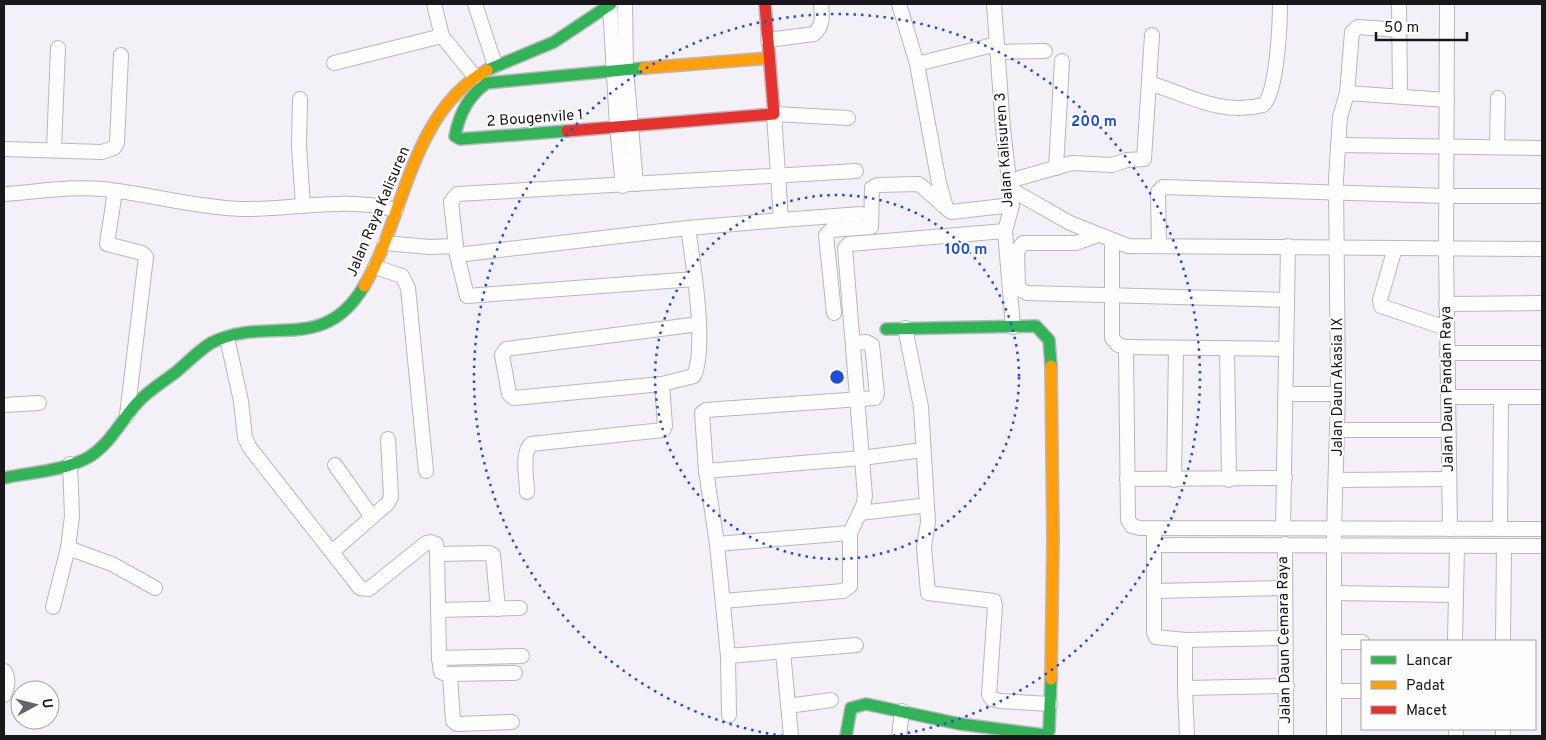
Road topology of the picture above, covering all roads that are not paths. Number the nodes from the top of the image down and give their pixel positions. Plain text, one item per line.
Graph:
1 (434, 4) edge
2 (475, 4) edge
3 (611, 4) edge
4 (625, 4) edge
5 (765, 4) edge
6 (821, 4) edge
7 (899, 4) edge
8 (994, 4) edge
9 (1280, 4) edge
10 (1400, 4) edge
11 (1447, 4) edge
12 (1399, 30) junction
13 (1152, 35) dead end
14 (442, 36) junction
15 (768, 40) junction
16 (58, 48) dead end
17 (998, 48) junction
18 (1045, 51) dead end
19 (121, 55) dead end
20 (769, 58) junction
21 (1062, 61) dead end
22 (334, 63) dead end
23 (917, 64) junction
24 (495, 65) junction
25 (620, 69) junction
26 (475, 78) junction
27 (1149, 83) junction
28 (1347, 93) junction
29 (1400, 96) junction
30 (1498, 98) dead end
31 (300, 99) dead end
32 (1447, 100) junction
33 (774, 114) junction
34 (848, 118) dead end
35 (623, 127) junction
36 (1338, 146) junction
37 (1446, 147) junction
38 (1497, 147) junction
39 (4, 148) edge
40 (1542, 148) edge
41 (54, 149) junction
42 (1056, 168) junction
43 (856, 170) dead end
44 (778, 174) junction
45 (629, 185) junction
46 (1009, 185) junction
47 (115, 192) junction
48 (1337, 192) junction
49 (4, 194) edge
50 (1447, 196) junction
51 (1542, 196) edge
52 (1012, 205) junction
53 (303, 206) junction
54 (946, 208) junction
55 (396, 210) junction
56 (861, 214) dead end
57 (781, 220) junction
58 (688, 228) junction
59 (1005, 231) junction
60 (1098, 235) junction
61 (1112, 242) junction
62 (385, 243) junction
63 (1159, 246) junction
64 (1288, 246) junction
65 (1338, 246) junction
66 (1396, 248) junction
67 (1446, 248) junction
68 (1542, 248) edge
69 (456, 250) junction
70 (374, 267) junction
71 (695, 279) junction
72 (1112, 296) junction
73 (1286, 300) junction
74 (1542, 303) edge
75 (1446, 304) junction
76 (834, 313) dead end
77 (699, 324) junction
78 (1013, 326) junction
79 (905, 328) junction
80 (1446, 328) junction
81 (886, 329) dead end
82 (226, 338) junction
83 (853, 343) junction
84 (1126, 346) junction
85 (1176, 348) junction
86 (1227, 348) junction
87 (1286, 349) junction
88 (1542, 352) edge
89 (1447, 353) junction
90 (662, 384) junction
91 (1287, 394) junction
92 (1338, 394) junction
93 (1448, 397) junction
94 (1500, 397) junction
95 (1542, 397) edge
96 (858, 399) junction
97 (39, 402) dead end
98 (4, 405) edge
99 (127, 416) junction
100 (1338, 430) junction
101 (1448, 430) junction
102 (388, 439) dead end
103 (915, 451) dead end
104 (862, 458) junction
105 (70, 464) junction
106 (335, 466) dead end
107 (426, 471) dead end
108 (706, 471) junction
109 (4, 478) edge
110 (1285, 478) junction
111 (1127, 479) junction
112 (1449, 479) junction
113 (1174, 480) junction
114 (1229, 480) junction
115 (1337, 480) junction
116 (527, 492) dead end
117 (920, 506) dead end
118 (860, 513) junction
119 (372, 516) junction
120 (1283, 528) junction
121 (1500, 529) junction
122 (1542, 529) edge
123 (1450, 530) junction
124 (850, 533) junction
125 (1154, 536) junction
126 (1334, 536) junction
127 (717, 544) junction
128 (1285, 544) junction
129 (1457, 546) junction
130 (1504, 546) junction
131 (1542, 546) edge
132 (68, 548) junction
133 (332, 552) junction
134 (437, 554) junction
135 (155, 588) dead end
136 (1285, 588) junction
137 (1154, 591) junction
138 (1335, 593) junction
139 (1456, 595) junction
140 (723, 601) junction
141 (52, 607) dead end
142 (520, 608) dead end
143 (498, 609) junction
144 (438, 610) junction
145 (1285, 638) junction
146 (1185, 640) junction
147 (1455, 640) edge
148 (1503, 640) edge
149 (1335, 642) junction
150 (1361, 642) edge
151 (856, 645) dead end
152 (783, 652) junction
153 (522, 656) dead end
154 (728, 656) junction
155 (439, 658) junction
156 (4, 671) edge
157 (515, 672) dead end
158 (450, 675) junction
159 (1287, 686) junction
160 (1184, 688) junction
161 (1335, 691) junction
162 (1361, 691) edge
163 (4, 695) edge
164 (831, 700) dead end
165 (1050, 704) junction
166 (788, 706) junction
167 (902, 711) junction
168 (729, 715) dead end
169 (512, 722) dead end
170 (791, 736) edge
171 (846, 736) edge
172 (899, 736) edge
173 (1187, 736) edge
174 (1280, 736) edge
175 (1286, 736) edge
176 (1292, 736) edge
177 (1334, 736) edge

1 - 14 street
2 - 24 street
3 - 24 street, Jalan Raya Kalisuren
3 - 25 street
4 - 25 street
5 - 15 street
6 - 15 street
7 - 23 street
8 - 17 street, Jalan Kalisuren 3
9 - 27 street
10 - 12 street
11 - 32 street, Jalan Daun Pandan Raya
12 - 28 street, Jalan Daun Akasia IX
12 - 29 street
13 - 27 street
14 - 22 street
14 - 26 street
15 - 20 street
16 - 41 street
17 - 18 street
17 - 23 street
17 - 46 street, Jalan Kalisuren 3
19 - 41 street
20 - 25 street
20 - 33 street
21 - 42 street
23 - 54 street
24 - 26 street, Jalan Raya Kalisuren
25 - 35 street
25 - 35 street, 2 Bougenvile 1
26 - 55 street, Jalan Raya Kalisuren
27 - 42 street
28 - 29 street
28 - 36 street, Jalan Daun Akasia IX
29 - 32 street
30 - 38 street
31 - 53 street
32 - 37 street, Jalan Daun Pandan Raya
33 - 34 street
33 - 35 street, 2 Bougenvile 1
33 - 44 street
35 - 45 street
36 - 37 street
36 - 48 street, Jalan Daun Akasia IX
37 - 38 street
37 - 50 street, Jalan Daun Pandan Raya
38 - 40 street
39 - 41 street
42 - 46 street
43 - 44 street
44 - 45 street
44 - 57 street
45 - 69 street
46 - 52 street, Jalan Kalisuren 3
46 - 60 street
47 - 49 street
47 - 53 street
47 - 99 street
48 - 50 street
48 - 63 street
48 - 65 street, Jalan Daun Akasia IX
50 - 51 street
50 - 67 street, Jalan Daun Pandan Raya
52 - 54 street
52 - 59 street, Jalan Kalisuren 3
53 - 55 street
54 - 76 street
55 - 62 street, Jalan Raya Kalisuren
56 - 57 street
57 - 58 street
58 - 69 street
58 - 71 street
59 - 78 street, Jalan Kalisuren 3
59 - 83 street
60 - 61 street
60 - 72 street
61 - 63 street
61 - 72 street
62 - 69 street
62 - 70 street, Jalan Raya Kalisuren
63 - 64 street
64 - 65 street
64 - 73 street
65 - 66 street
65 - 92 street, Jalan Daun Akasia IX
66 - 67 street
66 - 80 street
67 - 68 street
67 - 75 street, Jalan Daun Pandan Raya
69 - 71 street
70 - 82 street, Jalan Raya Kalisuren
70 - 107 street
71 - 77 street
72 - 73 street
72 - 84 street
73 - 87 street
74 - 75 street
75 - 80 street, Jalan Daun Pandan Raya
77 - 90 street
77 - 90 street
78 - 79 street
78 - 165 street
79 - 81 street
79 - 165 street
80 - 89 street, Jalan Daun Pandan Raya
82 - 99 street, Jalan Raya Kalisuren
82 - 133 street
83 - 96 street
83 - 96 street
84 - 85 street
84 - 111 street
85 - 86 street
85 - 113 street
86 - 87 street
86 - 114 street
87 - 91 street
88 - 89 street
89 - 93 street, Jalan Daun Pandan Raya
90 - 116 street
91 - 92 street
91 - 110 street
92 - 100 street, Jalan Daun Akasia IX
93 - 94 street
93 - 101 street, Jalan Daun Pandan Raya
94 - 95 street
94 - 121 street
96 - 104 street
96 - 108 street
97 - 98 street
99 - 105 street, Jalan Raya Kalisuren
100 - 101 street
100 - 115 street, Jalan Daun Akasia IX
101 - 112 street, Jalan Daun Pandan Raya
102 - 119 street
103 - 104 street
104 - 108 street
104 - 118 street
105 - 109 street, Jalan Raya Kalisuren
105 - 132 street
106 - 119 street
108 - 127 street
110 - 114 street
110 - 120 street
111 - 113 street
111 - 125 street
112 - 115 street
112 - 123 street, Jalan Daun Pandan Raya
113 - 114 street
115 - 126 street, Jalan Daun Akasia IX
117 - 118 street
118 - 124 street
119 - 133 street
120 - 125 street
120 - 126 street
121 - 122 street
121 - 123 street
123 - 126 street
124 - 127 street
124 - 140 street
125 - 128 street
125 - 137 street
126 - 128 street
126 - 129 street
126 - 138 street, Jalan Daun Akasia IX
127 - 140 street
128 - 136 street, Jalan Daun Cemara Raya
129 - 130 street
129 - 139 street
130 - 131 street
130 - 148 street
132 - 135 street
132 - 141 street
133 - 134 street
134 - 143 street
134 - 144 street
136 - 137 street
136 - 145 street, Jalan Daun Cemara Raya
137 - 146 street
138 - 139 street
138 - 149 street, Jalan Daun Akasia IX
139 - 147 street
140 - 154 street
142 - 143 street
143 - 144 street
144 - 155 street
145 - 146 street
145 - 159 street, Jalan Daun Cemara Raya
146 - 160 street
149 - 150 street
149 - 161 street, Jalan Daun Akasia IX
151 - 152 street
152 - 154 street
152 - 166 street
153 - 155 street
154 - 168 street
155 - 158 street
156 - 163 street
157 - 158 street
158 - 169 street
159 - 160 street
159 - 175 street, Jalan Daun Cemara Raya
160 - 173 street
161 - 162 street
161 - 177 street, Jalan Daun Akasia IX
164 - 166 street
165 - 167 street
166 - 170 street
167 - 171 street
167 - 172 street
174 - 175 street
175 - 176 street

